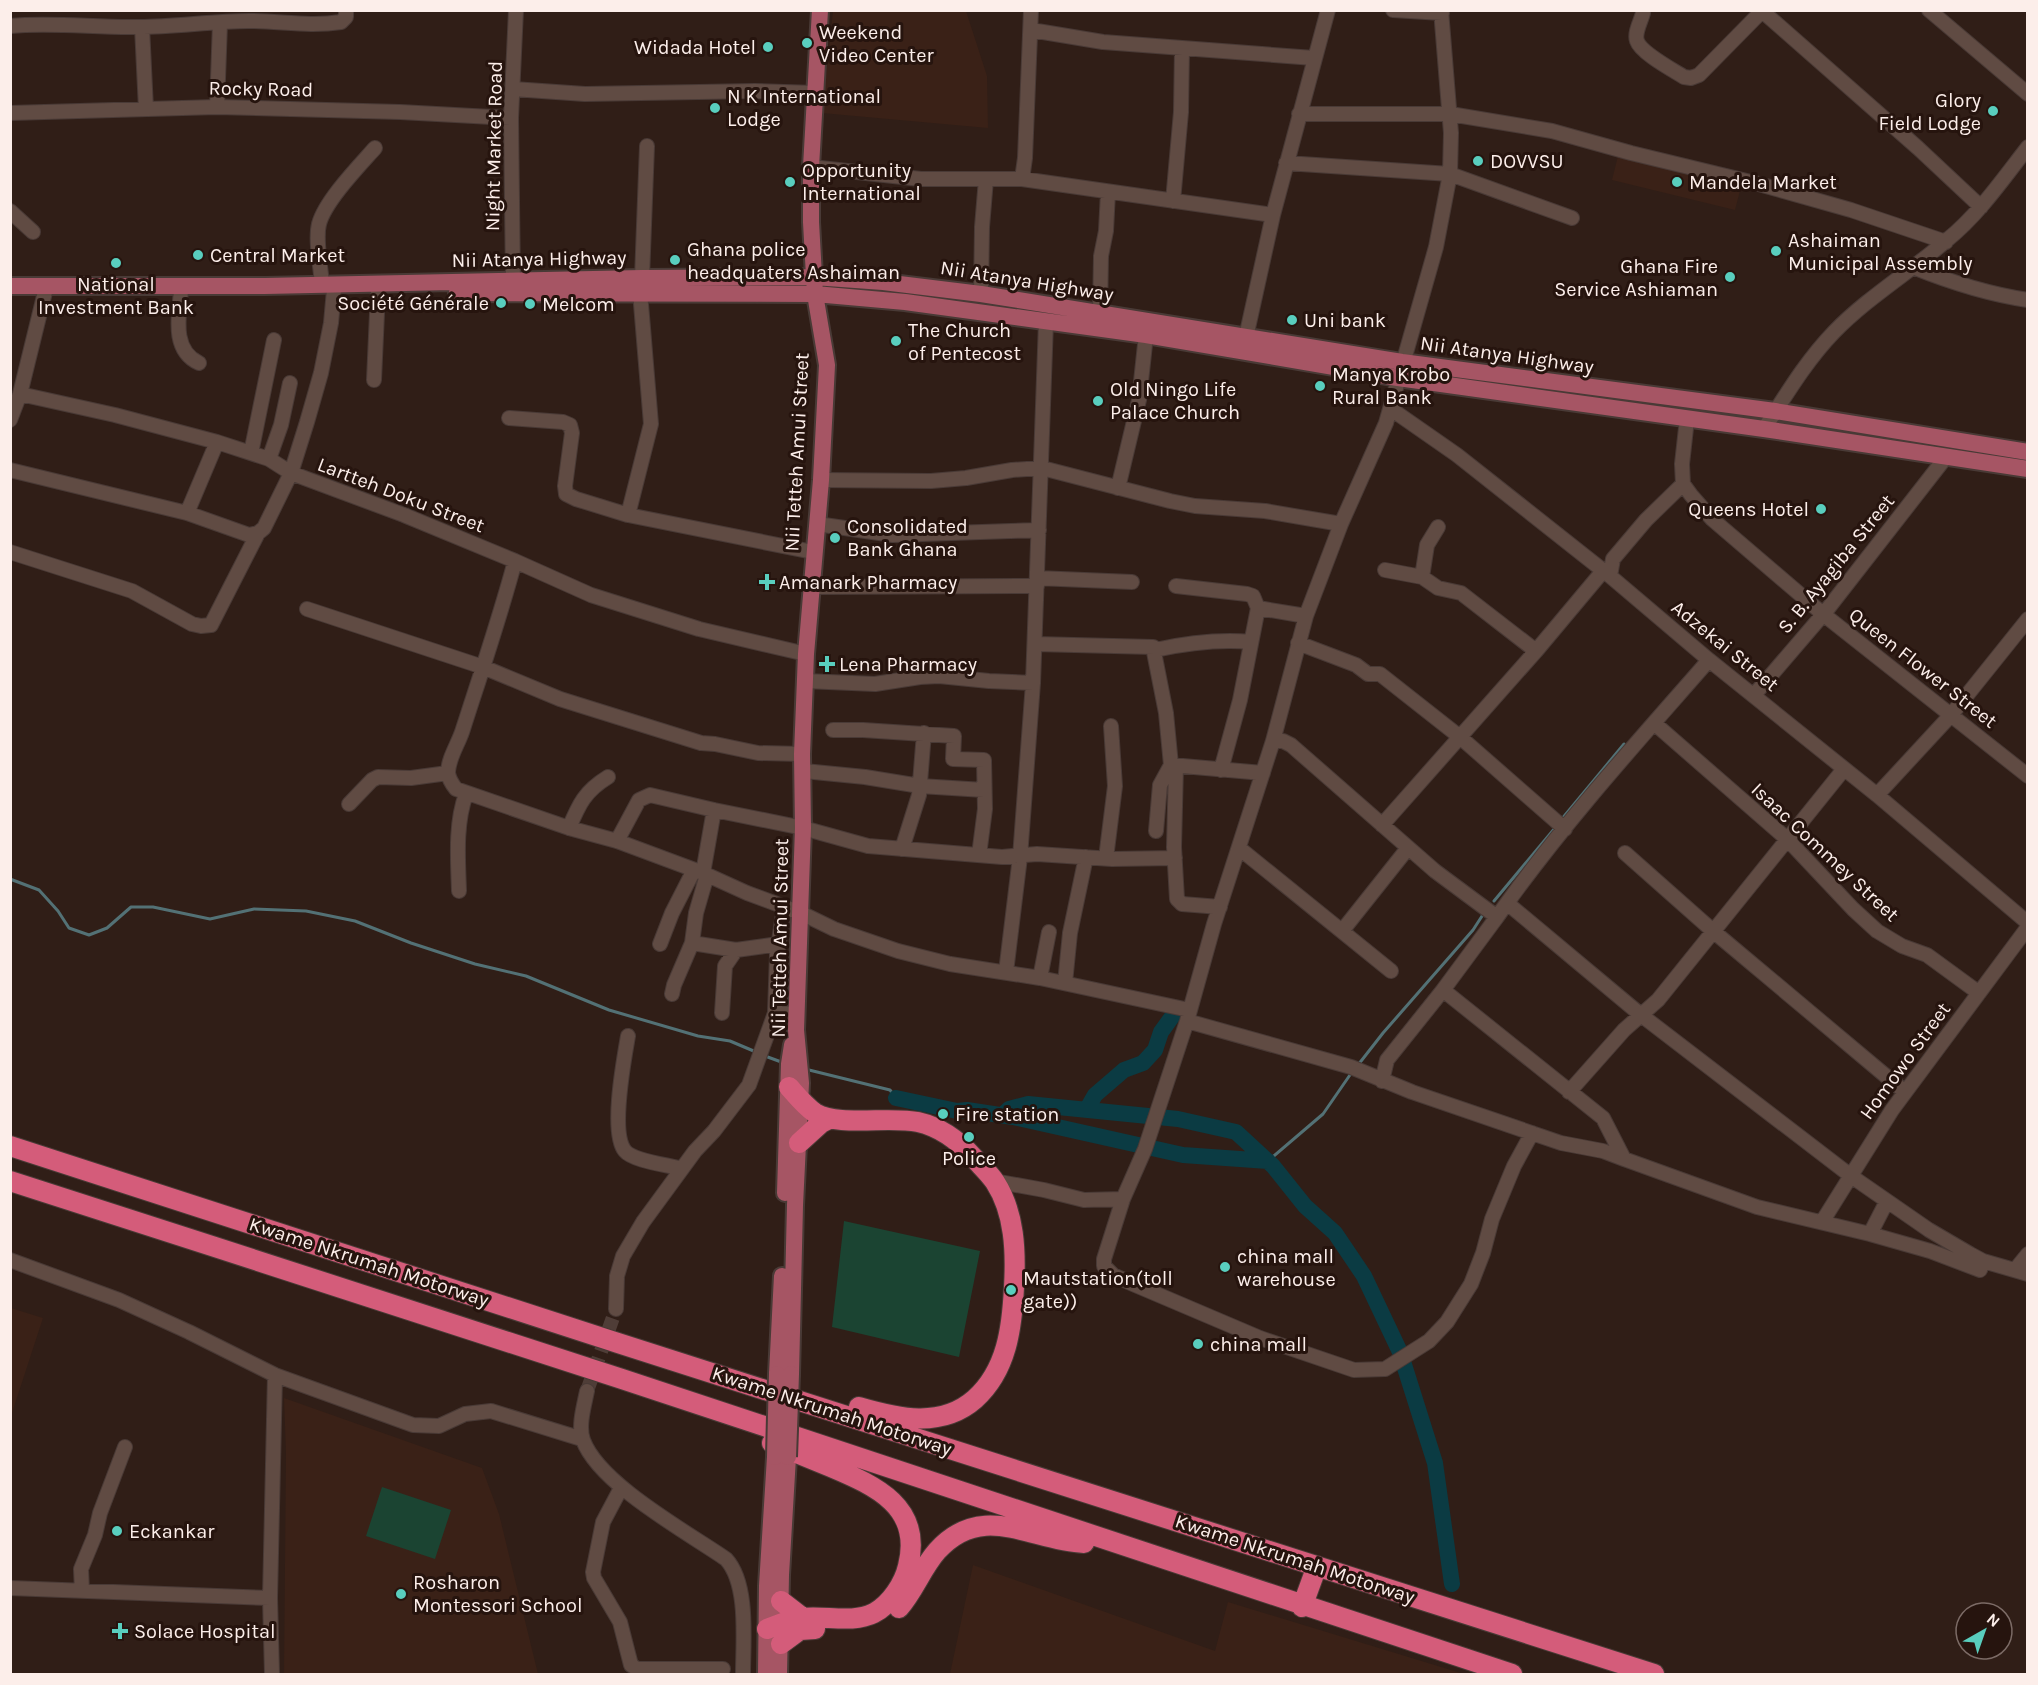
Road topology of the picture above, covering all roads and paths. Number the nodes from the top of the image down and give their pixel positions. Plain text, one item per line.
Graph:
1 (346, 10) edge
2 (516, 10) edge
3 (820, 10) edge
4 (1031, 10) edge
5 (1328, 10) edge
6 (1393, 10) edge
7 (1929, 10) edge
8 (1762, 11) edge
9 (1442, 12) edge
10 (1643, 13) dead end
11 (220, 23) junction
12 (10, 26) edge
13 (142, 27) junction
14 (1031, 30) junction
15 (1182, 48) junction
16 (1314, 58) junction
17 (513, 89) junction
18 (815, 93) junction
19 (2028, 94) edge
20 (218, 107) junction
21 (146, 110) junction
22 (10, 113) edge
23 (1299, 114) junction
24 (1450, 114) junction
25 (511, 118) junction
26 (647, 146) dead end
27 (2028, 147) edge
28 (375, 148) dead end
29 (1286, 163) junction
30 (811, 167) junction
31 (1450, 174) junction
32 (986, 179) junction
33 (1022, 179) junction
34 (1108, 192) junction
35 (1173, 201) junction
36 (1981, 207) junction
37 (10, 211) edge
38 (1273, 215) junction
39 (1572, 218) dead end
40 (33, 232) dead end
41 (1946, 242) junction
42 (1913, 267) junction
43 (513, 282) junction
44 (641, 285) junction
45 (815, 285) junction
46 (10, 286) edge
47 (328, 287) junction
48 (181, 291) junction
49 (378, 291) junction
50 (45, 292) junction
51 (10, 293) edge
52 (981, 294) junction
53 (2028, 300) edge
54 (1100, 313) junction
55 (1046, 322) junction
56 (1146, 335) junction
57 (1246, 337) junction
58 (274, 340) dead end
59 (199, 363) dead end
60 (1400, 370) junction
61 (374, 380) dead end
62 (290, 383) dead end
63 (20, 394) junction
64 (1391, 409) junction
65 (1775, 411) junction
66 (508, 418) dead end
67 (1687, 419) junction
68 (10, 420) edge
69 (1764, 429) junction
70 (217, 442) junction
71 (2028, 452) edge
72 (251, 453) junction
73 (1946, 457) junction
74 (269, 459) junction
75 (1042, 468) junction
76 (2028, 469) edge
77 (10, 470) edge
78 (291, 473) junction
79 (821, 480) junction
80 (1683, 484) junction
81 (1118, 488) junction
82 (187, 513) junction
83 (628, 515) junction
84 (817, 524) junction
85 (1341, 524) junction
86 (1438, 527) dead end
87 (1039, 530) junction
88 (258, 533) junction
89 (10, 552) edge
90 (813, 552) junction
91 (515, 561) junction
92 (1385, 570) dead end
93 (1607, 573) junction
94 (1422, 577) junction
95 (1037, 582) junction
96 (1132, 582) dead end
97 (1176, 586) dead end
98 (811, 587) junction
99 (1258, 608) junction
100 (308, 609) dead end
101 (1823, 614) junction
102 (1306, 616) junction
103 (2025, 627) edge
104 (1251, 642) junction
105 (1298, 643) junction
106 (1035, 644) junction
107 (1155, 650) junction
108 (1536, 651) junction
109 (806, 654) junction
110 (1709, 660) junction
111 (483, 667) junction
112 (805, 681) junction
113 (1033, 683) junction
114 (1754, 695) junction
115 (1951, 715) junction
116 (1654, 723) junction
117 (1111, 726) dead end
118 (833, 730) dead end
119 (924, 733) junction
120 (1460, 737) junction
121 (1273, 741) junction
122 (802, 754) junction
123 (1174, 766) junction
124 (1844, 769) junction
125 (1221, 770) junction
126 (804, 771) junction
127 (448, 773) junction
128 (1263, 773) junction
129 (2028, 776) edge
130 (608, 777) dead end
131 (920, 786) junction
132 (984, 790) junction
133 (466, 794) junction
134 (1877, 795) junction
135 (349, 804) dead end
136 (714, 810) junction
137 (1382, 825) junction
138 (569, 828) junction
139 (803, 828) junction
140 (1565, 829) junction
141 (1156, 831) dead end
142 (1787, 839) junction
143 (617, 841) junction
144 (1239, 848) junction
145 (1408, 848) junction
146 (902, 849) junction
147 (1625, 853) dead end
148 (979, 855) junction
149 (1020, 857) junction
150 (1086, 857) junction
151 (1106, 858) junction
152 (1175, 858) junction
153 (701, 873) junction
154 (459, 891) dead end
155 (1508, 903) junction
156 (1220, 907) junction
157 (784, 908) junction
158 (801, 913) junction
159 (1497, 917) junction
160 (2028, 925) edge
161 (1342, 931) junction
162 (1713, 931) junction
163 (1048, 932) dead end
164 (692, 943) junction
165 (660, 944) dead end
166 (779, 944) junction
167 (2015, 944) junction
168 (736, 950) junction
169 (2028, 954) edge
170 (1391, 971) dead end
171 (1006, 972) junction
172 (1040, 978) junction
173 (1065, 983) junction
174 (1443, 990) junction
175 (1979, 993) junction
176 (672, 994) dead end
177 (722, 1013) dead end
178 (775, 1013) junction
179 (1641, 1015) junction
180 (1188, 1016) junction
181 (797, 1022) junction
182 (628, 1036) dead end
183 (1382, 1081) junction
184 (1569, 1092) junction
185 (1905, 1092) junction
186 (795, 1094) junction
187 (829, 1119) junction
188 (1532, 1133) junction
189 (799, 1143) junction
190 (10, 1146) edge
191 (1624, 1159) junction
192 (682, 1168) junction
193 (1851, 1176) junction
194 (10, 1180) edge
195 (994, 1181) junction
196 (1123, 1199) junction
197 (1887, 1201) junction
198 (1822, 1222) junction
199 (1870, 1234) junction
200 (2028, 1254) edge
201 (10, 1260) edge
202 (1983, 1261) junction
203 (2021, 1272) edge
204 (616, 1309) tunnel mouth
205 (636, 1349) junction
206 (784, 1374) junction
207 (275, 1375) junction
208 (626, 1381) junction
209 (587, 1391) tunnel mouth
210 (582, 1439) junction
211 (126, 1447) dead end
212 (781, 1457) junction
213 (621, 1488) junction
214 (1120, 1544) junction
215 (1317, 1566) junction
216 (10, 1588) edge
217 (82, 1591) junction
218 (270, 1598) junction
219 (781, 1601) junction
220 (1302, 1607) junction
221 (803, 1618) junction
222 (776, 1633) junction
223 (723, 1669) dead end
224 (272, 1674) edge
225 (743, 1674) edge
226 (766, 1674) edge
227 (779, 1674) edge
228 (1512, 1674) edge
229 (1654, 1674) edge

1 - 11 street
2 - 17 street, Night Market Road
3 - 18 main road, Nii Tetteh Amui Street
4 - 14 street
5 - 16 street
6 - 9 street
7 - 19 street
8 - 10 street
8 - 36 street
9 - 24 street
11 - 13 street
11 - 20 street
12 - 13 street
13 - 21 street
14 - 15 street
14 - 33 street
15 - 16 street
15 - 35 street
16 - 23 street
17 - 18 street
17 - 25 street, Night Market Road
18 - 30 main road, Nii Tetteh Amui Street
20 - 21 street, Rocky Road
20 - 25 street, Rocky Road
21 - 22 street, Rocky Road
23 - 24 street
23 - 29 street
24 - 31 street
24 - 41 street
25 - 43 street, Night Market Road
26 - 44 street
27 - 36 street
28 - 47 street
29 - 31 street
29 - 38 street
30 - 32 street
30 - 45 main road, Nii Tetteh Amui Street
31 - 39 street
31 - 60 street
32 - 33 street
32 - 52 street
33 - 34 street
34 - 35 street
34 - 54 street
35 - 38 street
36 - 41 street
37 - 40 street
38 - 57 street
41 - 42 street
42 - 53 street
42 - 65 street
43 - 44 main road, Nii Atanya Highway
43 - 47 main road, Nii Atanya Highway
44 - 45 main road, Nii Atanya Highway
44 - 49 main road
44 - 83 street
45 - 52 main road, Nii Atanya Highway
45 - 55 main road
45 - 79 main road, Nii Tetteh Amui Street
46 - 47 main road, Nii Atanya Highway
47 - 48 main road
47 - 49 main road
47 - 78 street
48 - 50 main road
48 - 59 street
49 - 61 street
50 - 51 main road
50 - 63 street
52 - 54 main road, Nii Atanya Highway
54 - 57 main road, Nii Atanya Highway
55 - 56 main road
55 - 75 street
56 - 60 main road
56 - 81 street
57 - 60 main road, Nii Atanya Highway
58 - 72 street
60 - 64 street
60 - 65 main road, Nii Atanya Highway
60 - 67 main road
62 - 74 street
63 - 68 street
63 - 70 street
64 - 85 street
64 - 93 street, Adzekai Street
65 - 69 street
65 - 71 main road, Nii Atanya Highway
66 - 83 street
67 - 69 main road
67 - 80 street
69 - 73 main road
70 - 72 street
70 - 82 street
72 - 74 street
73 - 76 main road
73 - 101 street, S. B. Ayagiba Street
74 - 78 street
75 - 79 street
75 - 81 street
75 - 87 street
77 - 82 street
78 - 88 street, Lartteh Doku Street
78 - 91 street, Lartteh Doku Street
79 - 84 main road, Nii Tetteh Amui Street
80 - 93 street
80 - 101 street, Queen Flower Street
81 - 85 street
82 - 88 street
83 - 90 street
84 - 87 street
84 - 90 main road, Nii Tetteh Amui Street
85 - 102 street
86 - 94 street
87 - 95 street
88 - 89 street, Lartteh Doku Street
90 - 98 main road, Nii Tetteh Amui Street
91 - 109 street, Lartteh Doku Street
91 - 111 street
92 - 94 street
93 - 108 street
93 - 110 street, Adzekai Street
94 - 108 street
95 - 96 street
95 - 98 street
95 - 106 street
97 - 99 street
98 - 109 main road, Nii Tetteh Amui Street
99 - 102 street
99 - 104 street
100 - 111 street
101 - 114 street, S. B. Ayagiba Street
101 - 115 street, Queen Flower Street
102 - 105 street
103 - 115 street
104 - 107 street
104 - 125 street
105 - 120 street
105 - 121 street
106 - 107 street
106 - 113 street
107 - 123 street
108 - 120 street
109 - 112 main road, Nii Tetteh Amui Street
110 - 114 street, Adzekai Street
110 - 116 street
111 - 122 street
111 - 127 street
112 - 113 street
112 - 122 main road, Nii Tetteh Amui Street
113 - 149 street
114 - 124 street, Adzekai Street
115 - 129 street, Queen Flower Street
115 - 134 street
116 - 140 street
116 - 142 street, Isaac Commey Street
117 - 151 street
118 - 119 street
119 - 131 street
119 - 132 street
120 - 137 street
120 - 140 street
121 - 128 street
121 - 137 street
122 - 126 main road, Nii Tetteh Amui Street
123 - 125 street
123 - 141 street
123 - 152 street
124 - 134 street, Adzekai Street
124 - 142 street
125 - 128 street
126 - 131 street
126 - 139 main road, Nii Tetteh Amui Street
127 - 133 street
127 - 135 street
128 - 144 street
130 - 138 street
131 - 132 street
131 - 146 street
132 - 148 street
133 - 138 street
133 - 154 street
134 - 160 street, Adzekai Street
136 - 139 street
136 - 143 street
136 - 153 street
137 - 145 street
138 - 143 street
139 - 146 street
139 - 158 main road, Nii Tetteh Amui Street
140 - 155 street
142 - 162 street
142 - 175 street, Isaac Commey Street
143 - 153 street
144 - 156 street
144 - 161 street
145 - 159 street
145 - 161 street
146 - 148 street
147 - 162 street
148 - 149 street
149 - 150 street
149 - 171 street
150 - 151 street
150 - 173 street
151 - 152 street
152 - 156 street
153 - 157 street
153 - 164 street
153 - 165 street
155 - 159 street
155 - 179 street
156 - 180 street
157 - 158 street
157 - 166 street
158 - 171 street
158 - 181 main road, Nii Tetteh Amui Street
159 - 174 street
160 - 167 street, Homowo Street
161 - 170 street
162 - 179 street
162 - 185 street
163 - 172 street
164 - 168 street
164 - 176 street
166 - 168 street
166 - 178 street
167 - 169 street
167 - 175 street, Homowo Street
168 - 177 street
171 - 172 street
172 - 173 street
173 - 180 street
174 - 183 street
174 - 184 street
175 - 185 street, Homowo Street
178 - 181 street
178 - 192 street
179 - 184 street
179 - 193 street
180 - 183 street
180 - 196 street
181 - 186 main road, Nii Tetteh Amui Street
182 - 192 street
183 - 188 street
184 - 191 street
185 - 193 street, Homowo Street
186 - 187 highway
186 - 189 main road, Nii Tetteh Amui Street
186 - 206 main road
187 - 189 highway
187 - 195 highway
188 - 191 street
188 - 196 street
189 - 206 main road, Nii Tetteh Amui Street
190 - 205 highway, Kwame Nkrumah Motorway
191 - 198 street
192 - 204 street
193 - 197 street
193 - 198 street, Homowo Street
194 - 208 highway, Kwame Nkrumah Motorway
195 - 196 street
195 - 205 highway
197 - 199 street
197 - 202 street
198 - 199 street
199 - 202 street
200 - 203 street
201 - 207 street
202 - 203 street
205 - 215 highway, Kwame Nkrumah Motorway
206 - 212 main road, Nii Tetteh Amui Street, bridge
207 - 210 street
207 - 218 street
208 - 214 highway, Kwame Nkrumah Motorway
208 - 221 highway
209 - 210 street
210 - 213 street
211 - 217 street
212 - 219 main road, Nii Tetteh Amui Street
212 - 222 main road
213 - 223 street
213 - 225 street
214 - 220 highway, Kwame Nkrumah Motorway
214 - 222 highway
215 - 220 highway
215 - 229 highway, Kwame Nkrumah Motorway
216 - 217 street
217 - 218 street
218 - 224 street
219 - 221 highway
219 - 222 main road, Nii Tetteh Amui Street
220 - 228 highway, Kwame Nkrumah Motorway
221 - 222 highway
222 - 226 main road
222 - 227 main road

